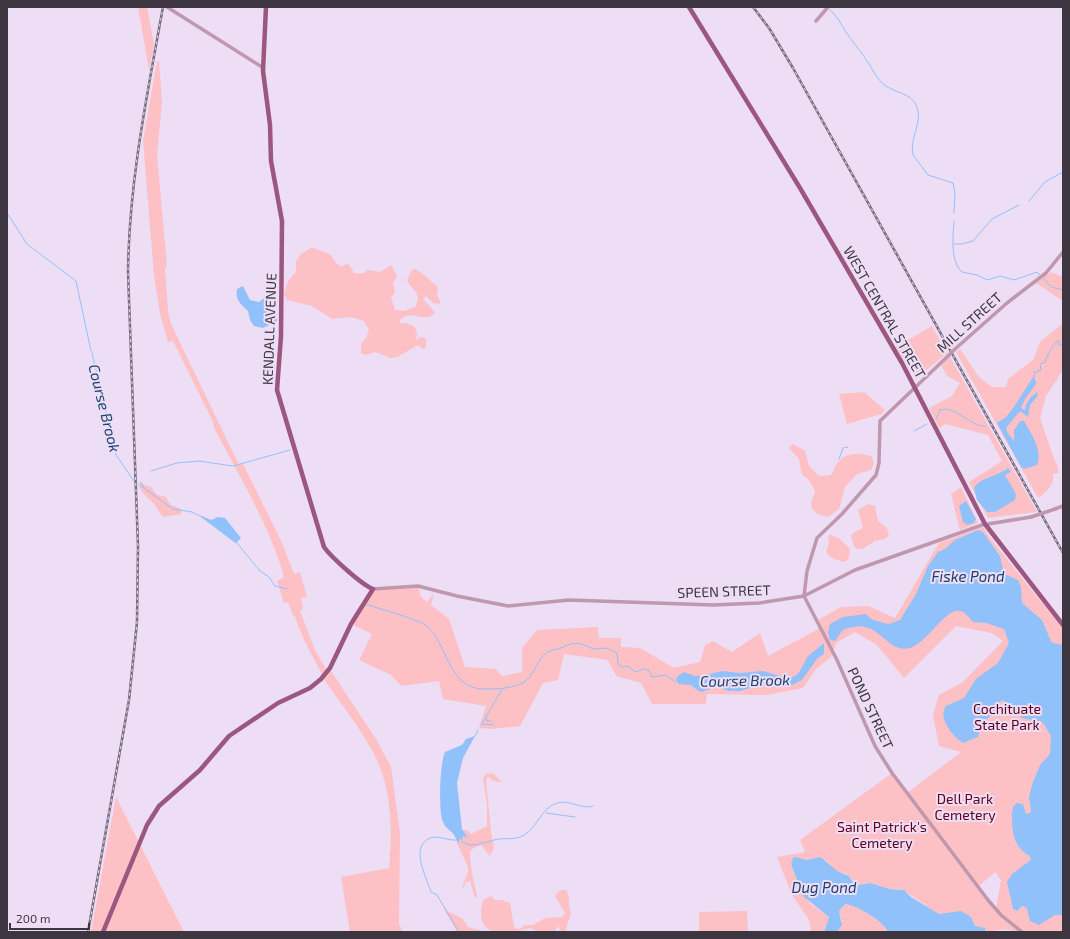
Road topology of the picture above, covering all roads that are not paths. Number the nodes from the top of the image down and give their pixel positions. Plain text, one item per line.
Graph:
1 (167, 7) edge
2 (266, 7) edge
3 (689, 7) edge
4 (827, 8) edge
5 (816, 21) dead end
6 (262, 67) junction
7 (1063, 252) edge
8 (915, 386) junction
9 (1063, 506) edge
10 (985, 524) junction
11 (367, 587) junction
12 (373, 589) junction
13 (804, 596) junction
14 (366, 598) junction
15 (1063, 625) edge
16 (103, 932) edge
17 (1022, 932) edge

1 - 6 street
2 - 6 main road, KENDALL AVENUE
3 - 8 main road, WEST CENTRAL STREET
4 - 5 street
6 - 11 main road, KENDALL AVENUE
7 - 8 street, MILL STREET, bridge
8 - 10 main road, WEST CENTRAL STREET
8 - 13 street, MILL STREET
9 - 10 street, SPEEN STREET, bridge
10 - 13 street, SPEEN STREET
10 - 15 main road, WEST CENTRAL STREET
11 - 12 main road, KENDALL AVENUE
11 - 14 main road
12 - 13 street, SPEEN STREET
12 - 14 main road
13 - 17 street, POND STREET
14 - 16 main road

